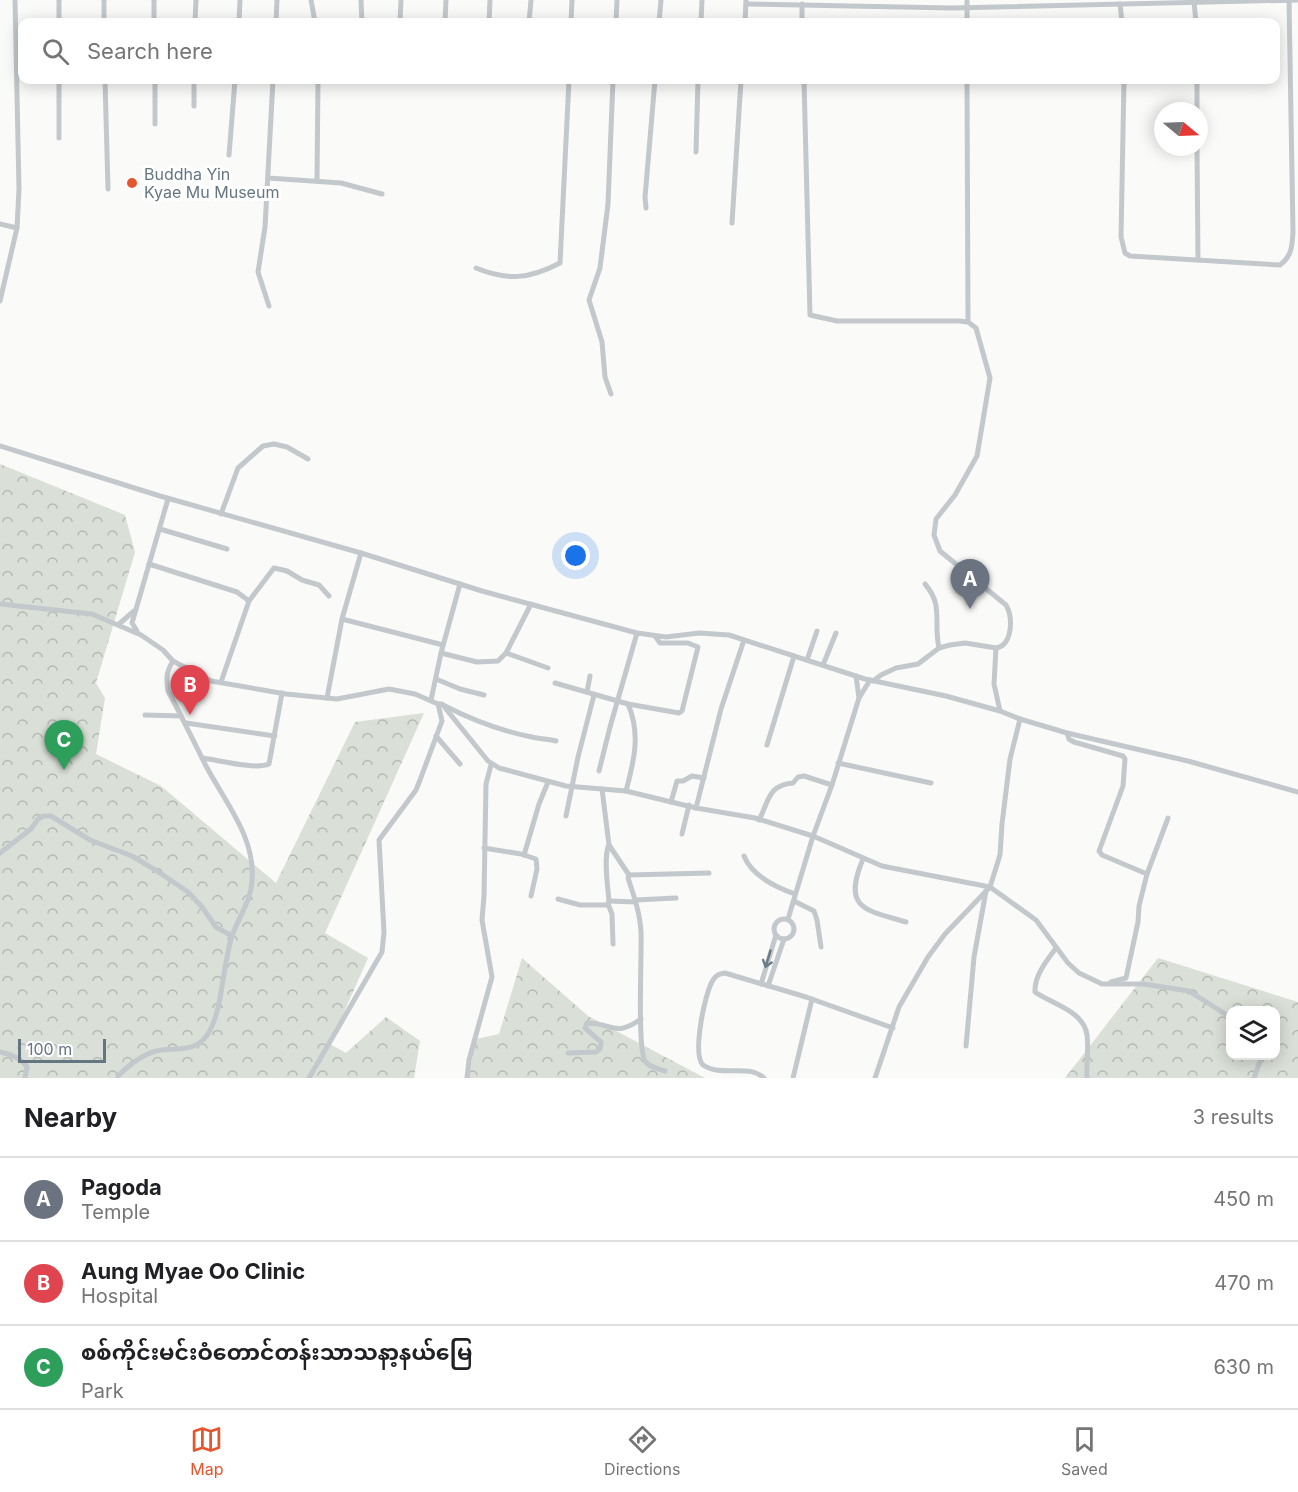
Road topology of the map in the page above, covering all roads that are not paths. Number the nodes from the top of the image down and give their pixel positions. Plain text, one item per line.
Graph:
1 (15, 0) edge
2 (59, 0) edge
3 (104, 0) edge
4 (154, 0) edge
5 (196, 0) edge
6 (240, 0) edge
7 (277, 0) edge
8 (311, 0) edge
9 (362, 0) edge
10 (401, 0) edge
11 (446, 0) edge
12 (490, 0) edge
13 (531, 0) edge
14 (572, 0) edge
15 (617, 0) edge
16 (661, 0) edge
17 (702, 0) edge
18 (967, 0) edge
19 (1290, 0) edge
20 (1298, 0) edge
21 (746, 2) edge
22 (1092, 2) edge
23 (1194, 2) junction
24 (843, 3) edge
25 (801, 4) junction
26 (1120, 4) junction
27 (967, 8) junction
28 (59, 18) edge
29 (104, 18) edge
30 (154, 18) edge
31 (195, 18) edge
32 (239, 18) edge
33 (276, 18) edge
34 (314, 18) edge
35 (362, 18) edge
36 (400, 18) edge
37 (445, 18) edge
38 (489, 18) edge
39 (529, 18) edge
40 (571, 18) edge
41 (615, 18) edge
42 (659, 18) edge
43 (701, 18) edge
44 (745, 18) edge
45 (802, 18) edge
46 (967, 18) edge
47 (1122, 18) edge
48 (1196, 18) edge
49 (59, 84) edge
50 (105, 84) edge
51 (155, 84) edge
52 (194, 84) edge
53 (235, 84) edge
54 (273, 84) edge
55 (318, 84) edge
56 (569, 84) edge
57 (613, 84) edge
58 (655, 84) edge
59 (698, 84) edge
60 (741, 84) edge
61 (804, 84) edge
62 (967, 84) edge
63 (1124, 84) edge
64 (1197, 84) edge
65 (1197, 102) edge
66 (194, 106) dead end
67 (155, 124) dead end
68 (59, 138) dead end
69 (696, 153) dead end
70 (230, 155) dead end
71 (1197, 156) edge
72 (268, 178) junction
73 (317, 180) junction
74 (108, 189) dead end
75 (382, 194) dead end
76 (646, 208) dead end
77 (732, 223) dead end
78 (0, 224) edge
79 (17, 228) junction
80 (1198, 260) junction
81 (476, 268) dead end
82 (0, 301) edge
83 (269, 306) dead end
84 (968, 322) junction
85 (611, 394) dead end
86 (0, 446) edge
87 (308, 459) dead end
88 (168, 499) junction
89 (222, 514) junction
90 (159, 529) junction
91 (227, 549) dead end
92 (361, 553) junction
93 (149, 564) junction
94 (460, 584) junction
95 (925, 584) dead end
96 (329, 596) dead end
97 (249, 601) junction
98 (0, 604) edge
99 (531, 604) junction
100 (137, 608) junction
101 (342, 619) junction
102 (118, 624) junction
103 (816, 631) dead end
104 (638, 633) junction
105 (836, 633) dead end
106 (141, 635) junction
107 (655, 636) junction
108 (744, 640) junction
109 (443, 645) junction
110 (939, 648) junction
111 (996, 648) junction
112 (441, 652) junction
113 (506, 653) junction
114 (794, 656) junction
115 (807, 660) junction
116 (173, 661) junction
117 (823, 665) junction
118 (548, 668) dead end
119 (590, 676) dead end
120 (856, 676) junction
121 (435, 679) junction
122 (871, 681) junction
123 (221, 682) junction
124 (555, 682) dead end
125 (587, 692) junction
126 (282, 693) junction
127 (594, 694) junction
128 (484, 695) dead end
129 (327, 698) junction
130 (859, 698) junction
131 (431, 700) junction
132 (617, 701) junction
133 (440, 704) junction
134 (628, 704) junction
135 (1000, 711) junction
136 (145, 715) dead end
137 (182, 716) junction
138 (1020, 719) junction
139 (186, 723) junction
140 (1067, 733) junction
141 (275, 736) junction
142 (436, 736) junction
143 (556, 741) dead end
144 (767, 745) dead end
145 (202, 758) junction
146 (838, 763) junction
147 (460, 764) dead end
148 (491, 765) junction
149 (599, 771) dead end
150 (704, 778) junction
151 (548, 782) junction
152 (931, 783) dead end
153 (832, 785) junction
154 (571, 786) junction
155 (602, 789) junction
156 (626, 791) junction
157 (1298, 792) edge
158 (671, 801) junction
159 (689, 806) junction
160 (696, 808) junction
161 (566, 816) dead end
162 (1168, 818) dead end
163 (759, 820) junction
164 (682, 834) dead end
165 (813, 836) junction
166 (609, 845) junction
167 (484, 848) junction
168 (0, 853) edge
169 (524, 855) junction
170 (744, 856) dead end
171 (863, 859) junction
172 (709, 873) dead end
173 (1147, 874) junction
174 (629, 875) junction
175 (988, 889) junction
176 (795, 894) junction
177 (531, 896) dead end
178 (676, 898) dead end
179 (558, 899) dead end
180 (636, 901) junction
181 (794, 901) junction
182 (609, 903) junction
183 (788, 920) junction
184 (906, 922) dead end
185 (776, 935) junction
186 (232, 936) junction
187 (784, 939) junction
188 (613, 944) dead end
189 (821, 947) dead end
190 (1056, 948) junction
191 (761, 984) junction
192 (1102, 984) junction
193 (768, 986) junction
194 (812, 999) junction
195 (1226, 1014) edge
196 (641, 1019) junction
197 (894, 1028) junction
198 (966, 1046) dead end
199 (0, 1052) edge
200 (568, 1053) dead end
201 (1261, 1060) edge
202 (665, 1071) dead end
203 (118, 1076) dead end
204 (25, 1078) edge
205 (309, 1078) edge
206 (466, 1078) edge
207 (764, 1078) edge
208 (793, 1078) edge
209 (875, 1078) edge
210 (1087, 1078) edge
211 (1254, 1078) edge

1 - 79 street
2 - 28 street
3 - 29 street
4 - 30 street
5 - 31 street
6 - 32 street
7 - 33 street
8 - 34 street
9 - 35 street
10 - 36 street
11 - 37 street
12 - 38 street
13 - 39 street
14 - 40 street
15 - 41 street
16 - 42 street
17 - 43 street
18 - 27 street
19 - 20 street
19 - 23 street
19 - 80 street
21 - 25 street
21 - 44 street
22 - 26 street
22 - 27 street
23 - 26 street
23 - 48 street
24 - 25 street
24 - 27 street
25 - 45 street
26 - 47 street
27 - 46 street
49 - 68 street
50 - 74 street
51 - 67 street
52 - 66 street
53 - 70 street
54 - 72 street
55 - 73 street
56 - 81 street
57 - 85 street
58 - 76 street
59 - 69 street
60 - 77 street
61 - 84 street
62 - 84 street
63 - 80 street
64 - 65 street
71 - 80 street
72 - 73 street
72 - 83 street
73 - 75 street
78 - 79 street
79 - 82 street
84 - 111 street
86 - 88 street
87 - 89 street
88 - 89 street
88 - 90 street
89 - 92 street
90 - 91 street
90 - 93 street
92 - 94 street
92 - 101 street
93 - 97 street
93 - 100 street
94 - 99 street
94 - 109 street
95 - 110 street
96 - 97 street
97 - 123 street
98 - 102 street
99 - 104 street
99 - 113 street
100 - 102 street
100 - 106 street
101 - 109 street
101 - 129 street
102 - 106 street
103 - 115 street
104 - 107 street
104 - 132 street
105 - 117 street
106 - 116 street
107 - 108 street
107 - 134 street
108 - 114 street
108 - 150 street
109 - 112 street
110 - 111 street
110 - 122 street
111 - 135 street
112 - 113 street
112 - 121 street
113 - 118 street
114 - 115 street
114 - 144 street
115 - 117 street
116 - 123 street
116 - 137 street
117 - 120 street
119 - 125 street
120 - 122 street
120 - 130 street
121 - 128 street
121 - 131 street
122 - 130 street
122 - 135 street
123 - 126 street
124 - 125 street
125 - 127 street
126 - 129 street
126 - 141 street
127 - 132 street
127 - 154 street
129 - 131 street
130 - 146 street
131 - 133 street
132 - 134 street
132 - 149 street
133 - 142 street
133 - 143 street
133 - 148 street
134 - 156 street
135 - 138 street
136 - 137 street
137 - 139 street
138 - 140 street
138 - 175 street
139 - 141 street
139 - 145 street
140 - 157 street
140 - 173 street
141 - 145 street
142 - 147 street
142 - 205 street
145 - 186 street
146 - 152 street
146 - 153 street
148 - 151 street
148 - 167 street
150 - 158 street
150 - 160 street
151 - 154 street
151 - 169 street
153 - 163 street
153 - 165 street
154 - 155 street
154 - 161 street
155 - 156 street
155 - 166 street
156 - 158 street
158 - 159 street
159 - 160 street
159 - 164 street
160 - 163 street
162 - 173 street
163 - 165 street
165 - 171 street
165 - 176 street
166 - 174 street
166 - 182 street
167 - 169 street
167 - 206 street
168 - 186 street
169 - 177 street
170 - 176 street
171 - 175 street
171 - 184 street
172 - 174 street
173 - 192 street
174 - 180 street
175 - 190 street
175 - 197 street
175 - 198 street
176 - 181 street
178 - 180 street
179 - 182 street
180 - 182 street
180 - 196 street
181 - 183 street
181 - 189 street
182 - 188 street
183 - 185 street
183 - 187 street
185 - 187 street
185 -> 191 street
186 - 203 street
187 - 193 street
190 - 192 street
190 - 210 street
191 - 193 street
191 - 207 street
192 - 195 street
193 - 194 street
194 - 197 street
194 - 208 street
196 - 200 street
196 - 202 street
197 - 209 street
199 - 204 street
201 - 211 street

